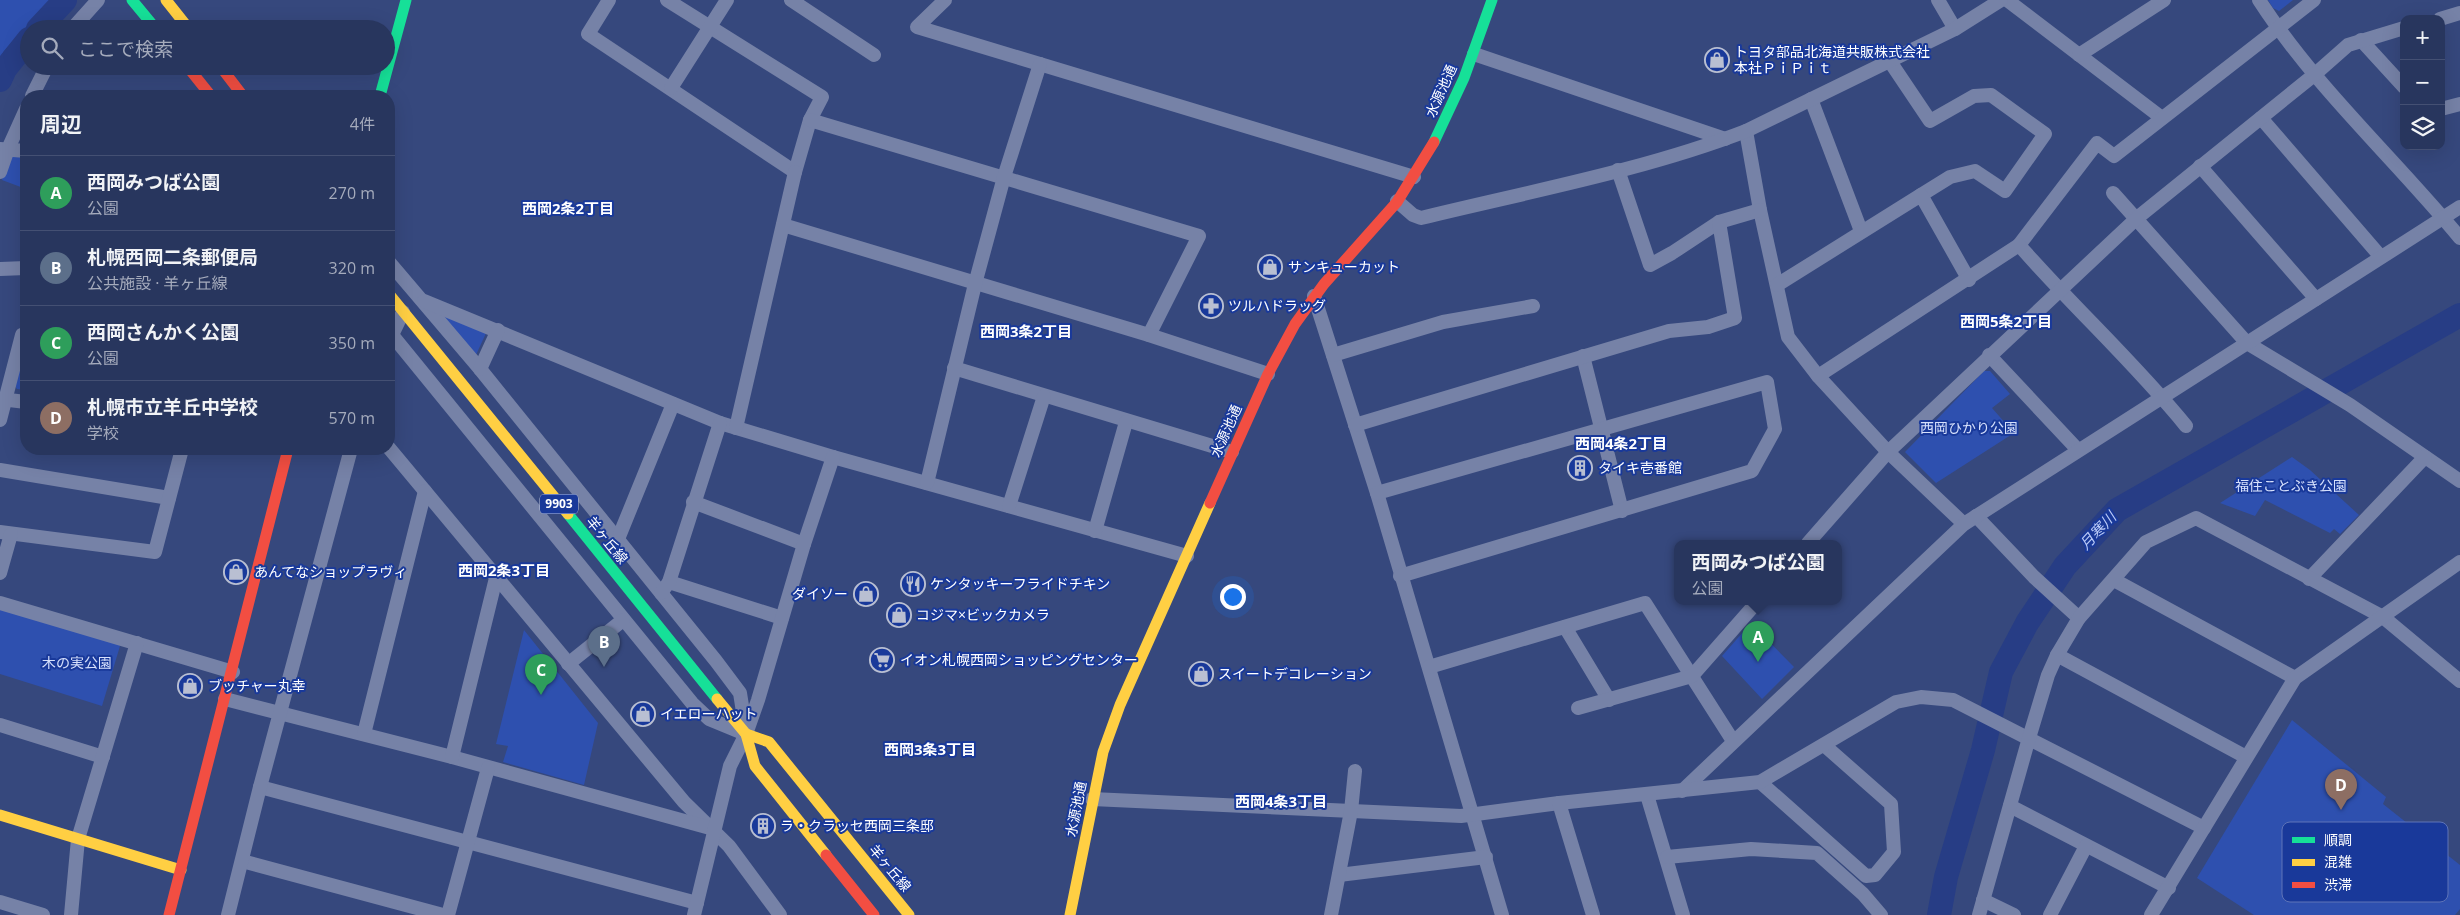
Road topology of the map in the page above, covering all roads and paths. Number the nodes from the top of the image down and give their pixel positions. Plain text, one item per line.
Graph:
1 (98, 0) edge
2 (132, 0) edge
3 (166, 0) edge
4 (406, 0) edge
5 (609, 0) edge
6 (667, 0) edge
7 (727, 0) edge
8 (791, 0) edge
9 (945, 0) edge
10 (1492, 0) edge
11 (1938, 0) edge
12 (2001, 0) edge
13 (2007, 0) edge
14 (2164, 0) edge
15 (2259, 0) edge
16 (2314, 0) edge
17 (812, 6) edge
18 (2460, 13) edge
19 (2445, 18) edge
20 (80, 20) edge
21 (149, 20) edge
22 (182, 20) edge
23 (708, 28) junction
24 (2277, 28) junction
25 (1955, 29) junction
26 (2400, 29) edge
27 (2362, 40) junction
28 (395, 41) edge
29 (1474, 54) junction
30 (874, 55) dead end
31 (2079, 55) junction
32 (1889, 60) junction
33 (1040, 64) junction
34 (42, 75) edge
35 (194, 75) edge
36 (227, 75) edge
37 (386, 75) edge
38 (2314, 75) junction
39 (2400, 83) edge
40 (671, 88) junction
41 (35, 90) edge
42 (206, 90) edge
43 (238, 90) edge
44 (382, 90) edge
45 (1811, 99) junction
46 (2460, 104) edge
47 (2445, 108) edge
48 (2162, 118) junction
49 (2260, 118) junction
50 (20, 119) edge
51 (810, 120) junction
52 (1746, 131) junction
53 (1725, 139) junction
54 (3, 149) edge
55 (20, 150) edge
56 (2200, 166) junction
57 (1618, 170) junction
58 (0, 172) edge
59 (795, 172) junction
60 (1004, 177) junction
61 (1414, 177) junction
62 (2113, 193) dead end
63 (1921, 195) junction
64 (1397, 201) junction
65 (2460, 207) edge
66 (1760, 210) junction
67 (2137, 218) junction
68 (2443, 218) junction
69 (1719, 222) junction
70 (783, 225) junction
71 (1861, 231) junction
72 (2460, 238) edge
73 (2018, 245) junction
74 (2381, 257) junction
75 (0, 268) edge
76 (20, 268) edge
77 (395, 269) edge
78 (1969, 280) junction
79 (975, 284) junction
80 (1777, 285) junction
81 (2058, 291) junction
82 (1314, 296) junction
83 (2316, 299) junction
84 (424, 301) junction
85 (395, 302) edge
86 (1533, 306) dead end
87 (403, 312) junction
88 (395, 329) edge
89 (498, 330) junction
90 (1150, 335) junction
91 (395, 339) edge
92 (20, 342) edge
93 (2247, 342) junction
94 (1333, 355) junction
95 (1583, 356) junction
96 (1989, 356) junction
97 (954, 368) junction
98 (480, 369) junction
99 (1268, 374) junction
100 (1818, 376) junction
101 (1044, 396) junction
102 (2162, 397) junction
103 (3, 399) edge
104 (20, 401) edge
105 (672, 404) junction
106 (0, 420) edge
107 (1126, 422) junction
108 (720, 423) junction
109 (1355, 425) junction
110 (2186, 426) dead end
111 (736, 428) junction
112 (1600, 429) junction
113 (2078, 450) junction
114 (1232, 452) junction
115 (1888, 452) junction
116 (180, 455) edge
117 (287, 455) edge
118 (349, 455) edge
119 (395, 455) edge
120 (834, 457) junction
121 (2425, 457) junction
122 (0, 470) edge
123 (2460, 481) edge
124 (927, 483) junction
125 (425, 491) junction
126 (1377, 493) junction
127 (169, 498) junction
128 (693, 502) junction
129 (1009, 506) junction
130 (1622, 511) junction
131 (1970, 520) junction
132 (1095, 531) junction
133 (6, 533) edge
134 (618, 539) junction
135 (1811, 540) edge
136 (804, 544) junction
137 (1187, 556) junction
138 (2458, 568) edge
139 (0, 573) edge
140 (1400, 576) junction
141 (496, 578) junction
142 (2308, 579) junction
143 (2114, 580) junction
144 (665, 587) junction
145 (0, 603) edge
146 (1754, 605) edge
147 (2382, 617) junction
148 (782, 618) junction
149 (2079, 618) junction
150 (623, 620) junction
151 (1565, 627) junction
152 (137, 643) junction
153 (2058, 655) junction
154 (568, 664) junction
155 (1428, 667) junction
156 (233, 672) junction
157 (1692, 676) junction
158 (2295, 678) junction
159 (2460, 681) edge
160 (225, 699) junction
161 (1609, 700) junction
162 (1578, 708) dead end
163 (280, 713) junction
164 (0, 725) edge
165 (364, 734) junction
166 (746, 734) junction
167 (2023, 735) junction
168 (1733, 742) junction
169 (1824, 745) junction
170 (103, 757) junction
171 (452, 758) junction
172 (2246, 758) junction
173 (488, 768) junction
174 (1356, 771) dead end
175 (1760, 782) junction
176 (260, 788) junction
177 (1682, 791) junction
178 (1647, 794) junction
179 (1092, 799) junction
180 (1559, 803) junction
181 (2010, 806) junction
182 (1351, 810) junction
183 (1474, 813) junction
184 (0, 815) edge
185 (2204, 828) junction
186 (714, 830) junction
187 (78, 840) junction
188 (469, 843) junction
189 (2086, 846) junction
190 (1486, 857) junction
191 (1667, 858) junction
192 (242, 861) junction
193 (181, 870) junction
194 (1339, 875) junction
195 (2168, 888) junction
196 (1983, 900) junction
197 (0, 902) edge
198 (695, 909) edge
199 (770, 909) edge
200 (1875, 913) edge
201 (43, 915) edge
202 (71, 915) edge
203 (169, 915) edge
204 (228, 915) edge
205 (443, 915) edge
206 (448, 915) edge
207 (780, 915) edge
208 (874, 915) edge
209 (909, 915) edge
210 (1070, 915) edge
211 (1331, 915) edge
212 (1502, 915) edge
213 (1593, 915) edge
214 (1683, 915) edge
215 (1979, 915) edge
216 (2014, 915) edge
217 (2050, 915) edge
218 (2151, 915) edge

1 - 20 street
2 - 21 street
3 - 22 street
4 - 28 street
5 - 40 street
6 - 23 street
7 - 23 street
8 - 17 street
9 - 33 street
10 - 29 street, 水源池通
11 - 25 street
12 - 25 street
13 - 31 street
14 - 31 street
15 - 24 street
16 - 24 street
17 - 30 street
18 - 19 street
23 - 40 street
23 - 51 street
24 - 38 street
24 - 48 street
25 - 32 street
26 - 27 street
27 - 38 street
27 - 39 street
29 - 53 street
29 - 61 street, 水源池通
31 - 48 street
32 - 45 street
32 - 63 street
33 - 60 street
33 - 61 street
34 - 41 street
35 - 42 street
36 - 43 street
37 - 44 street
38 - 49 street
38 - 68 street
40 - 59 street
45 - 52 street
45 - 71 street
46 - 47 street
48 - 73 street
49 - 56 street
49 - 74 street
50 - 54 street
51 - 59 street
51 - 60 street
52 - 53 street
52 - 66 street
53 - 57 street
54 - 55 street
54 - 58 street
56 - 67 street
56 - 83 street
57 - 64 street
57 - 69 street
59 - 70 street
60 - 79 street
60 - 90 street
61 - 64 street, 水源池通
62 - 67 street
63 - 71 street
63 - 78 street
64 - 82 street, 水源池通
65 - 68 street
66 - 69 street
66 - 80 street
67 - 81 street
67 - 93 street
68 - 72 street
68 - 74 street
69 - 95 street
70 - 79 street
70 - 111 street
71 - 80 street
73 - 78 street
73 - 81 street
74 - 83 street
75 - 76 street
77 - 84 street
78 - 100 street
79 - 90 street
79 - 97 street
80 - 100 street
81 - 96 street
81 - 102 street
82 - 94 street
82 - 99 street, 水源池通
83 - 93 street
84 - 89 street
84 - 98 street
85 - 87 street, 羊ヶ丘線 / 9903
86 - 94 street
87 - 88 street
87 - 166 street, 羊ヶ丘線 / 9903
89 - 98 street
89 - 105 street
90 - 99 street
91 - 150 street
92 - 103 street
93 - 102 street
93 - 121 street
94 - 109 street
95 - 109 street
95 - 112 street
96 - 113 street
96 - 115 street
97 - 101 street
97 - 124 street
98 - 134 street
99 - 114 street, 水源池通
100 - 115 street
101 - 107 street
101 - 129 street
102 - 110 street
102 - 113 street
103 - 104 street
103 - 106 street
105 - 108 street
105 - 134 street
107 - 114 street
107 - 132 street
108 - 111 street
108 - 128 street
109 - 126 street
111 - 120 street
112 - 126 street
112 - 130 street
112 - 130 street
113 - 131 street
114 - 137 street, 水源池通
115 - 131 street
115 - 135 street
116 - 127 street
117 - 156 street
118 - 163 street
119 - 125 street
120 - 124 street
120 - 136 street
121 - 123 street
121 - 142 street
122 - 127 street
124 - 129 street
125 - 141 street
125 - 165 street
126 - 140 street
127 - 133 street
128 - 136 street
128 - 144 street
129 - 132 street
130 - 140 street
131 - 149 street
131 - 168 street
132 - 137 street
133 - 139 street
134 - 144 street
136 - 148 street
137 - 179 street, 水源池通
138 - 147 street
140 - 155 street
141 - 154 street
141 - 171 street
142 - 143 street
142 - 147 street
143 - 149 street
143 - 158 street
144 - 148 street
144 - 166 street
145 - 152 street
146 - 157 street
147 - 158 street
147 - 159 street
148 - 166 street
149 - 153 street
150 - 154 street
150 - 166 street
151 - 155 street
151 - 157 street
151 - 161 street
152 - 156 street
152 - 170 street
153 - 167 street
153 - 172 street
154 - 186 street
155 - 183 street
156 - 160 street
157 - 161 street
157 - 168 street
158 - 172 street
160 - 163 street
160 - 193 street
161 - 162 street
163 - 165 street
163 - 176 street
164 - 170 street
165 - 171 street
166 - 186 street
166 - 208 street, 羊ヶ丘線 / 9903
166 - 209 street, 羊ヶ丘線
167 - 169 street
167 - 181 street
167 - 185 street
168 - 177 street
169 - 175 street
169 - 175 street
170 - 187 street
171 - 173 street
172 - 185 street
173 - 186 street
173 - 188 street
174 - 182 street
175 - 177 street
176 - 188 street
176 - 192 street
177 - 178 street
178 - 180 street
178 - 191 street
179 - 182 street
179 - 210 street, 水源池通
180 - 183 street
180 - 213 street
181 - 189 street
181 - 196 street
182 - 183 street
182 - 194 street
183 - 190 street
184 - 187 street
185 - 195 street
186 - 198 street
186 - 199 street
187 - 193 street
187 - 202 street
188 - 198 street
188 - 206 street
189 - 195 street
189 - 217 street
190 - 194 street
190 - 212 street
191 - 200 street
191 - 214 street
192 - 204 street
192 - 205 street
193 - 203 street
194 - 211 street
195 - 218 street
196 - 215 street
196 - 216 street
197 - 201 street
199 - 207 street

